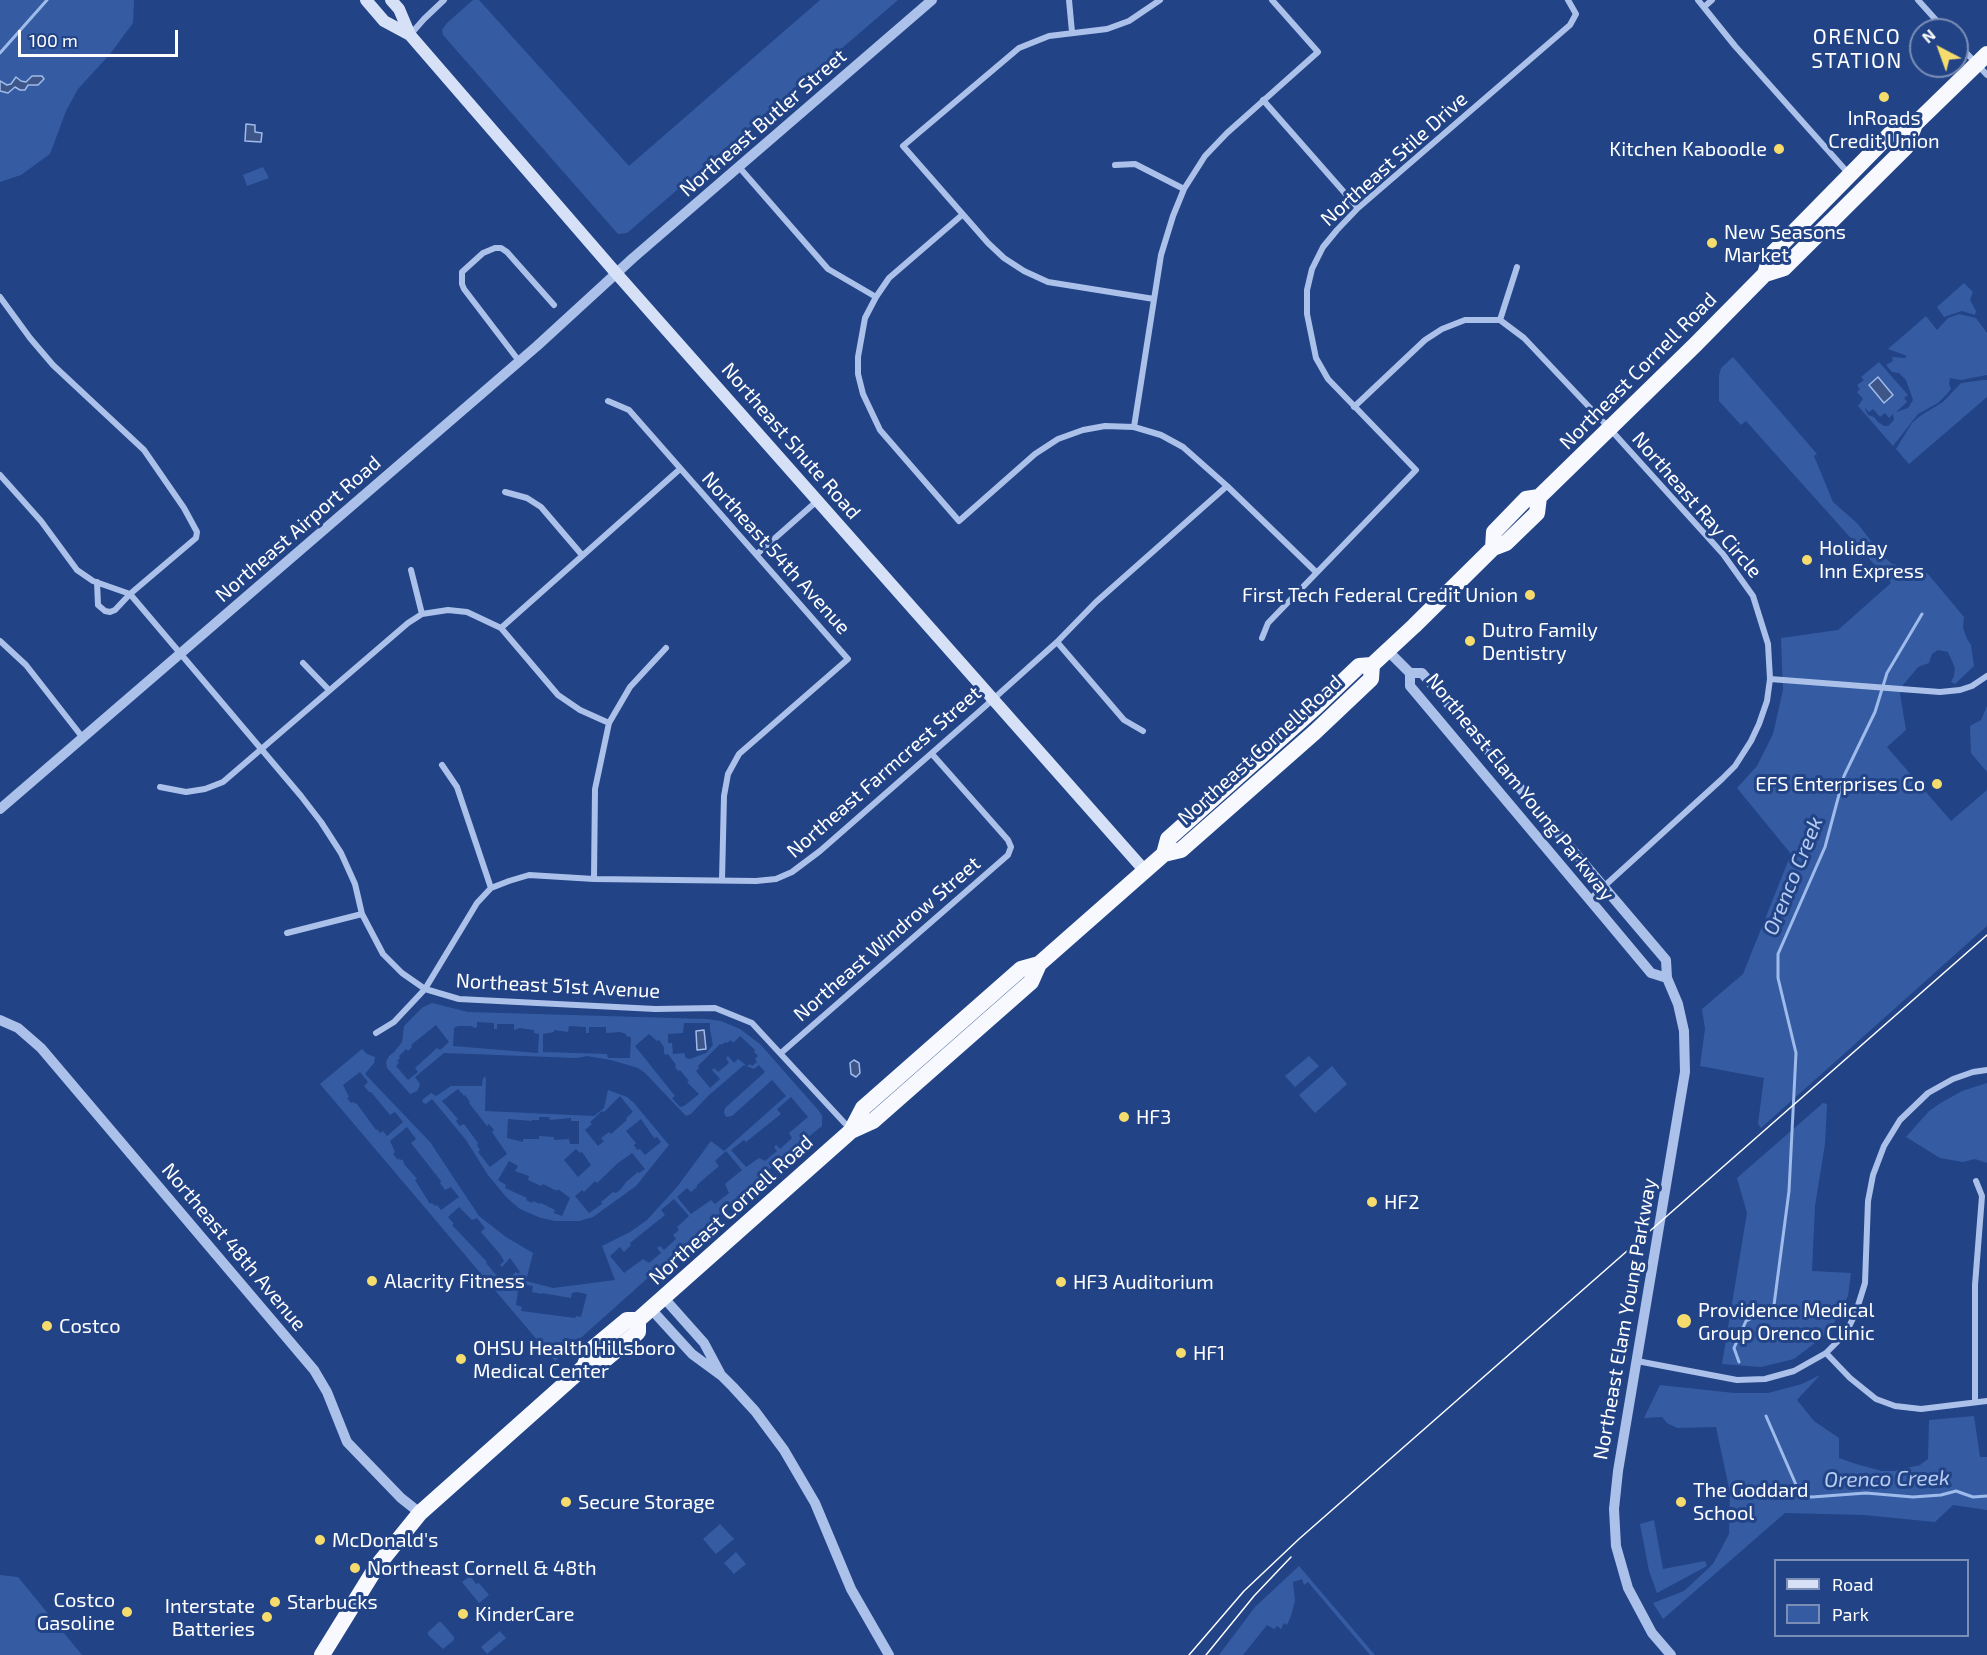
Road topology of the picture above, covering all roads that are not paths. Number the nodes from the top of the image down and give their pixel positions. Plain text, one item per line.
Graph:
1 (366, 0) edge
2 (391, 0) edge
3 (444, 0) edge
4 (932, 0) edge
5 (1069, 0) edge
6 (1160, 0) edge
7 (1272, 0) edge
8 (1568, 0) edge
9 (1698, 0) edge
10 (1712, 0) edge
11 (1918, 0) edge
12 (1704, 7) junction
13 (1934, 18) edge
14 (1072, 32) junction
15 (410, 35) junction
16 (1969, 53) edge
17 (1984, 65) edge
18 (1263, 100) junction
19 (1915, 124) junction
20 (1115, 165) dead end
21 (739, 167) junction
22 (1850, 176) junction
23 (1184, 189) junction
24 (1358, 208) junction
25 (962, 215) junction
26 (1517, 267) dead end
27 (616, 273) junction
28 (1765, 274) junction
29 (0, 297) edge
30 (876, 297) junction
31 (1154, 299) junction
32 (554, 305) dead end
33 (1500, 320) junction
34 (519, 361) junction
35 (608, 401) dead end
36 (1354, 407) junction
37 (1134, 427) junction
38 (1610, 429) junction
39 (680, 469) junction
40 (0, 475) edge
41 (1227, 486) junction
42 (505, 492) dead end
43 (818, 501) junction
44 (757, 554) junction
45 (582, 555) junction
46 (411, 570) dead end
47 (1316, 572) junction
48 (98, 582) junction
49 (130, 594) junction
50 (422, 614) junction
51 (501, 628) junction
52 (1262, 638) dead end
53 (0, 641) edge
54 (1057, 642) junction
55 (666, 648) dead end
56 (1388, 651) junction
57 (181, 653) junction
58 (303, 663) dead end
59 (1410, 674) junction
60 (1987, 676) edge
61 (1770, 679) junction
62 (328, 690) junction
63 (994, 699) junction
64 (609, 723) junction
65 (1143, 731) dead end
66 (83, 738) junction
67 (262, 748) junction
68 (932, 754) junction
69 (442, 765) dead end
70 (160, 787) dead end
71 (0, 809) edge
72 (1145, 871) junction
73 (594, 879) junction
74 (722, 879) junction
75 (1604, 887) junction
76 (491, 888) junction
77 (1589, 900) junction
78 (362, 914) junction
79 (287, 933) dead end
80 (1667, 978) junction
81 (425, 989) junction
82 (0, 1020) edge
83 (376, 1033) dead end
84 (781, 1053) junction
85 (1987, 1070) edge
86 (851, 1131) junction
87 (1976, 1181) dead end
88 (657, 1303) junction
89 (1826, 1353) junction
90 (1637, 1361) junction
91 (722, 1376) junction
92 (1987, 1401) edge
93 (1975, 1402) junction
94 (420, 1513) junction
95 (322, 1655) edge
96 (890, 1655) edge
97 (1671, 1655) edge

1 - 15 main road, Northeast Shute Road
2 - 15 main road, Northeast Shute Road
3 - 15 street
4 - 21 street, Northeast Butler Street
5 - 14 street
6 - 14 street
7 - 18 street
8 - 24 street, Northeast Stile Drive
9 - 12 street
10 - 12 street
11 - 13 street
12 - 22 street
14 - 25 street
15 - 27 main road, Northeast Shute Road
16 - 17 street
17 - 19 highway, Northeast Cornell Road
18 - 23 street
18 - 24 street
19 - 22 highway, Northeast Cornell Road
19 - 28 highway, Northeast Cornell Road
20 - 23 street
21 - 27 street, Northeast Butler Street
21 - 30 street
22 - 28 highway, Northeast Cornell Road
23 - 31 street
24 - 36 street, Northeast Stile Drive
25 - 30 street
25 - 31 street
26 - 33 street
27 - 34 street, Northeast Airport Road
27 - 43 main road, Northeast Shute Road
28 - 38 highway, Northeast Cornell Road
29 - 49 street
30 - 37 street
31 - 37 street
32 - 34 street
33 - 36 street
33 - 38 street, Northeast Ray Circle
34 - 57 street, Northeast Airport Road
35 - 39 street, Northeast 54th Avenue
36 - 47 street, Northeast Stile Drive
37 - 41 street
38 - 56 highway, Northeast Cornell Road
38 - 61 street, Northeast Ray Circle
39 - 44 street, Northeast 54th Avenue
39 - 45 street
40 - 48 street, Northeast 51st Avenue
41 - 47 street
41 - 54 street, Northeast Farmcrest Street
42 - 45 street
43 - 44 street
43 - 63 main road, Northeast Shute Road
44 - 74 street, Northeast 54th Avenue
45 - 51 street
46 - 50 street
47 - 52 street
48 - 49 street, Northeast 51st Avenue
48 - 49 street
49 - 57 street, Northeast 51st Avenue
50 - 51 street
50 - 62 street
51 - 64 street
53 - 66 street
54 - 63 street, Northeast Farmcrest Street
54 - 65 street
55 - 64 street
56 - 59 street
56 - 72 highway, Northeast Cornell Road
57 - 66 street, Northeast Airport Road
57 - 67 street, Northeast 51st Avenue
58 - 62 street
59 - 75 street, Northeast Elam Young Parkway
59 - 77 street, Northeast Elam Young Parkway
60 - 61 street
61 - 75 street, Northeast Ray Circle
62 - 67 street
63 - 68 street, Northeast Farmcrest Street
63 - 72 main road, Northeast Shute Road
64 - 73 street
66 - 71 street, Northeast Airport Road
67 - 70 street
67 - 78 street, Northeast 51st Avenue
68 - 74 street, Northeast Farmcrest Street
68 - 84 street, Northeast Windrow Street
69 - 76 street
72 - 86 highway, Northeast Cornell Road
73 - 74 street, Northeast Farmcrest Street
73 - 76 street, Northeast Farmcrest Street
75 - 77 street, Northeast Ray Circle
75 - 80 street, Northeast Elam Young Parkway
76 - 81 street
77 - 80 street, Northeast Elam Young Parkway
78 - 79 street
78 - 81 street, Northeast 51st Avenue
80 - 90 street, Northeast Elam Young Parkway
81 - 83 street
81 - 84 street, Northeast 51st Avenue
82 - 94 street, Northeast 48th Avenue
84 - 86 street, Northeast 51st Avenue
85 - 89 street
86 - 88 highway, Northeast Cornell Road
87 - 93 street
88 - 91 street
88 - 91 street
88 - 94 highway, Northeast Cornell Road
89 - 90 street
89 - 93 street
90 - 97 street, Northeast Elam Young Parkway
91 - 96 street
92 - 93 street
94 - 95 highway, Northeast Cornell Road

